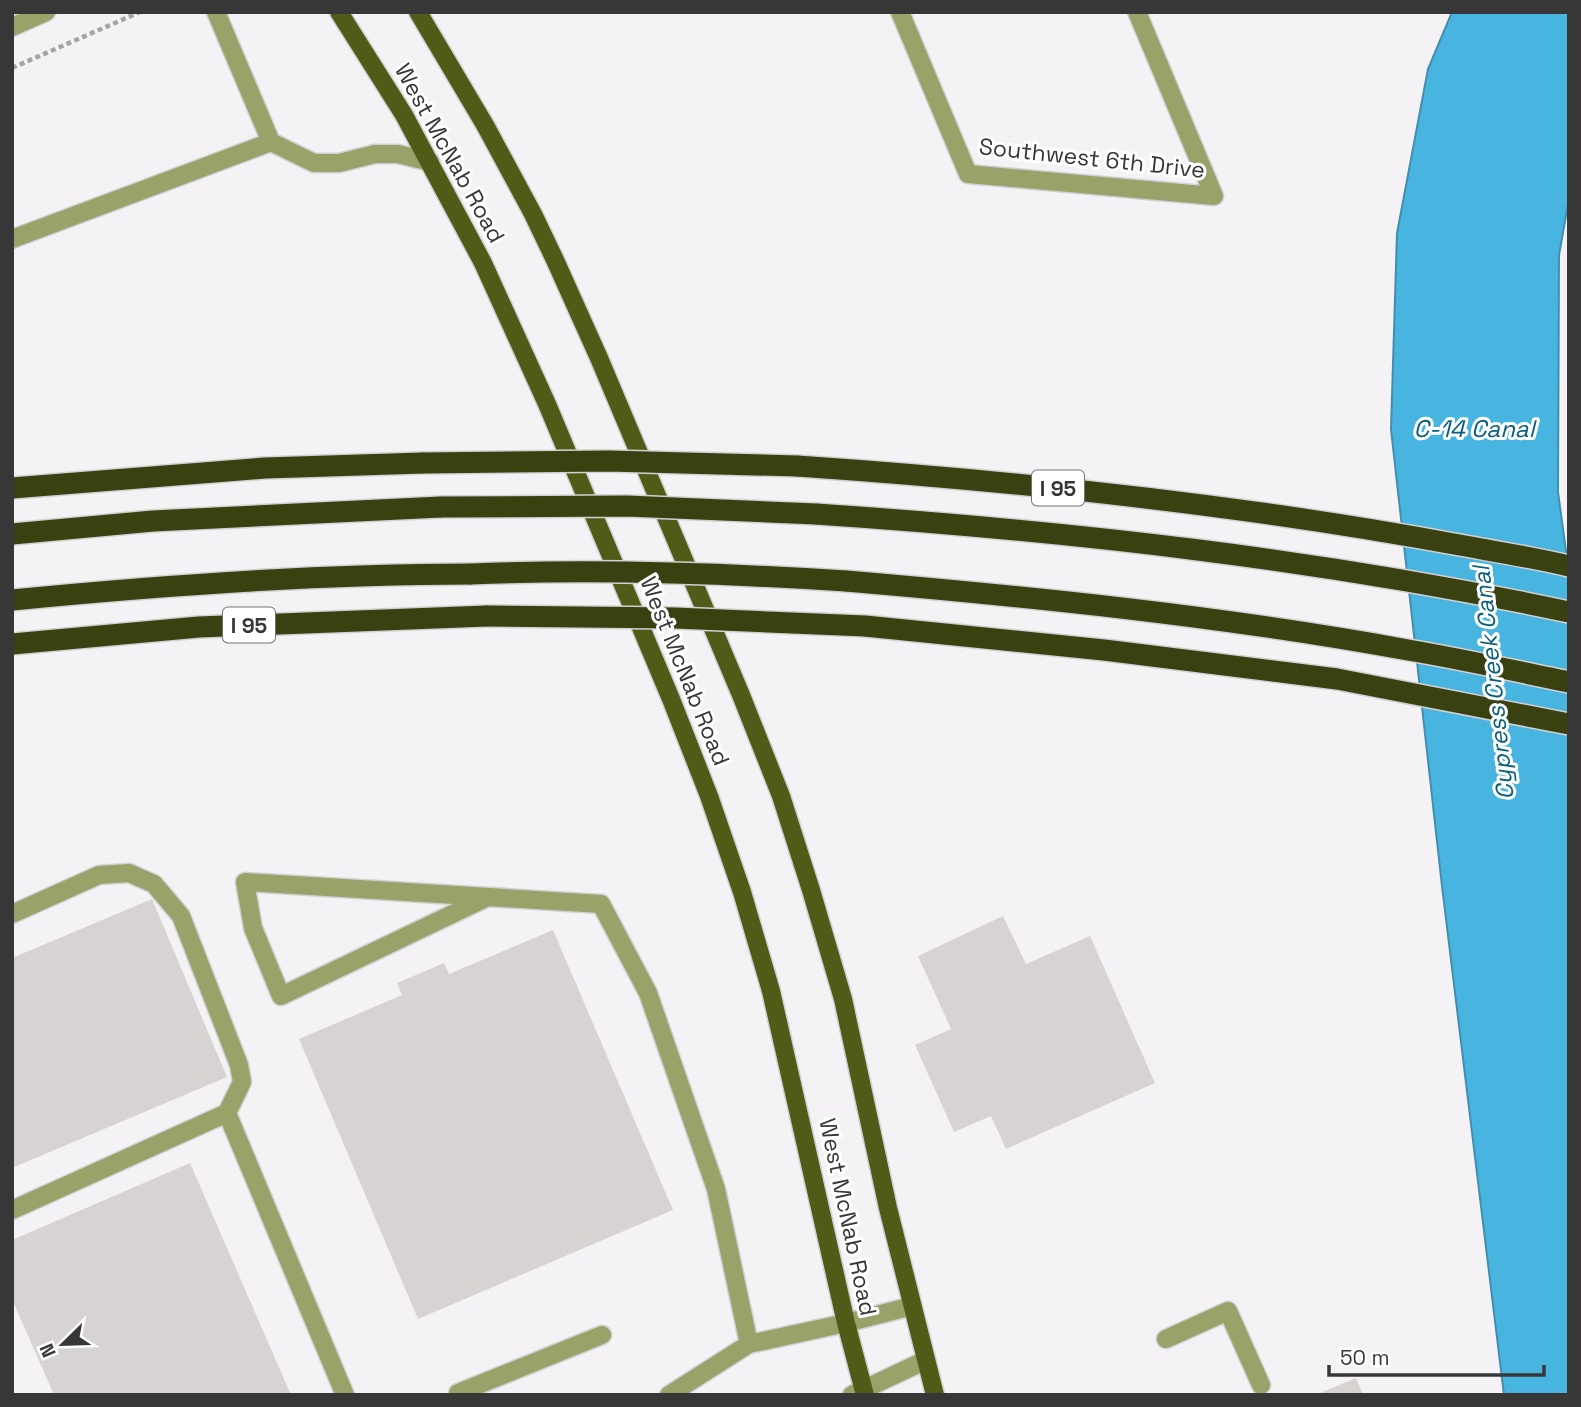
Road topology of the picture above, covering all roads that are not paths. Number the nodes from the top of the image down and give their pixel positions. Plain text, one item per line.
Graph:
1 (46, 12) edge
2 (216, 12) edge
3 (339, 12) edge
4 (418, 12) edge
5 (900, 12) edge
6 (1136, 12) edge
7 (12, 27) edge
8 (271, 142) junction
9 (430, 162) junction
10 (12, 239) edge
11 (12, 488) edge
12 (12, 534) edge
13 (1569, 566) edge
14 (12, 600) edge
15 (1569, 612) edge
16 (12, 644) edge
17 (1569, 682) edge
18 (1569, 724) edge
19 (488, 897) junction
20 (12, 914) edge
21 (227, 1113) junction
22 (12, 1210) edge
23 (912, 1306) junction
24 (846, 1323) junction
25 (602, 1335) dead end
26 (1166, 1339) dead end
27 (748, 1344) junction
28 (926, 1360) junction
29 (1261, 1385) dead end
30 (860, 1393) edge
31 (345, 1395) edge
32 (459, 1395) edge
33 (669, 1395) edge
34 (935, 1395) edge

1 - 7 street
2 - 8 street
3 - 9 main road, West McNab Road
4 - 23 main road, West McNab Road
5 - 6 street, Southwest 6th Drive
8 - 9 street
8 - 10 street
9 - 24 main road, West McNab Road
11 - 13 highway, I 95, bridge
12 - 15 highway, bridge
14 - 17 highway, bridge
16 - 18 highway, I 95, bridge
19 - 19 street
19 - 27 street
20 - 21 street
21 - 22 street
21 - 31 street
23 - 24 street
23 - 28 main road, West McNab Road
24 - 27 street
24 - 30 main road, West McNab Road
25 - 32 street
26 - 29 street
27 - 33 street
28 - 30 street
28 - 34 main road, West McNab Road

